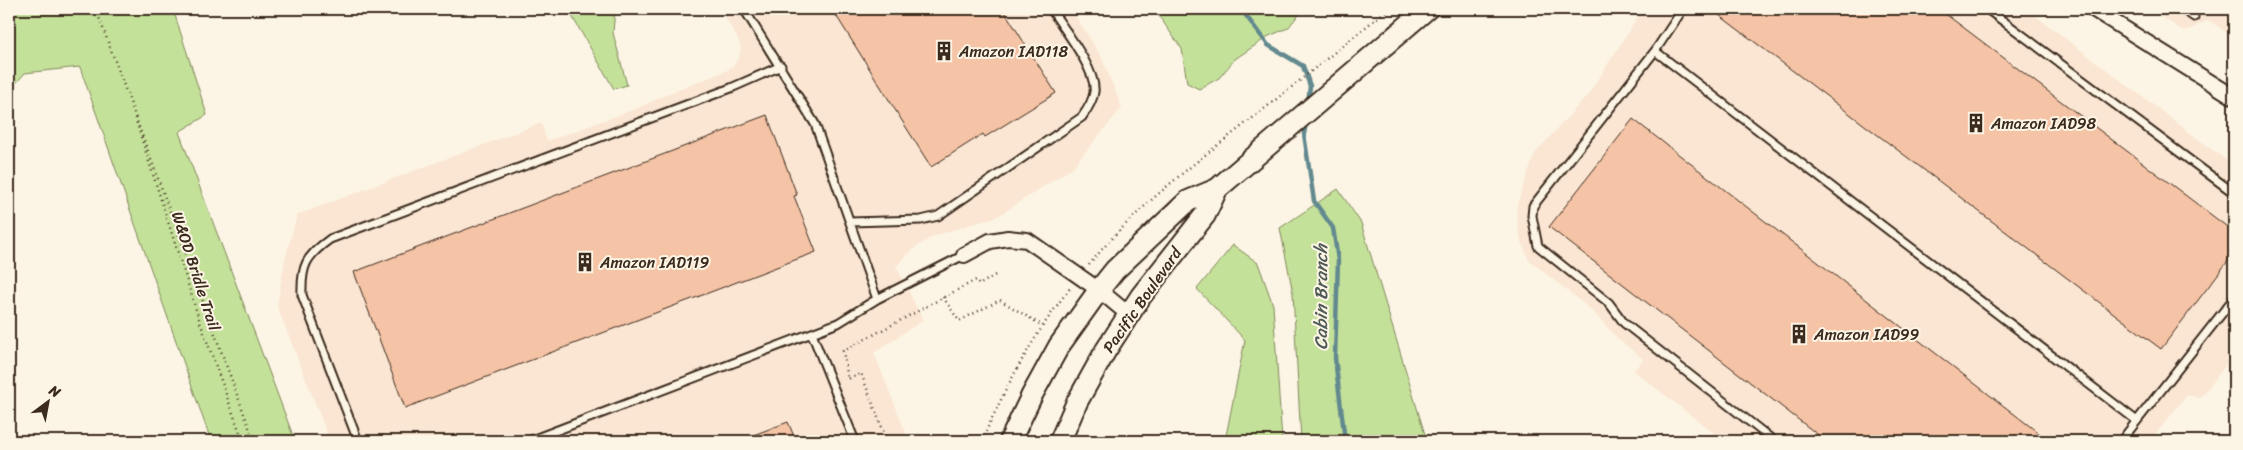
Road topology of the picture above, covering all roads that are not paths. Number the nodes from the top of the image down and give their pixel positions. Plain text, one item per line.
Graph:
1 (744, 9) edge
2 (1050, 9) edge
3 (1683, 9) edge
4 (1987, 9) edge
5 (2093, 9) edge
6 (2182, 9) edge
7 (1425, 10) edge
8 (2194, 17) dead end
9 (1655, 51) junction
10 (781, 66) junction
11 (2234, 97) edge
12 (1216, 189) junction
13 (2234, 193) edge
14 (850, 222) junction
15 (964, 255) joint
16 (1098, 290) junction
17 (2234, 298) edge
18 (877, 299) junction
19 (1128, 314) junction
20 (812, 334) junction
21 (2137, 421) junction
22 (358, 441) edge
23 (529, 441) edge
24 (855, 441) edge
25 (1010, 441) edge
26 (1060, 441) edge
27 (1774, 441) edge
28 (2121, 441) edge

1 - 10 lane
2 - 14 lane
3 - 9 lane
4 - 13 lane
5 - 11 street
6 - 8 lane
7 - 12 main road, Pacific Boulevard
9 - 21 lane
9 - 27 lane
10 - 14 lane
10 - 22 lane
12 - 16 main road, Pacific Boulevard
12 - 19 main road, Pacific Boulevard
14 - 18 lane
15 - 16 street
15 - 18 lane
16 - 19 street
16 - 25 main road, Pacific Boulevard
17 - 21 lane
18 - 20 lane
19 - 26 main road, Pacific Boulevard
20 - 23 lane
20 - 24 lane
21 - 28 lane

